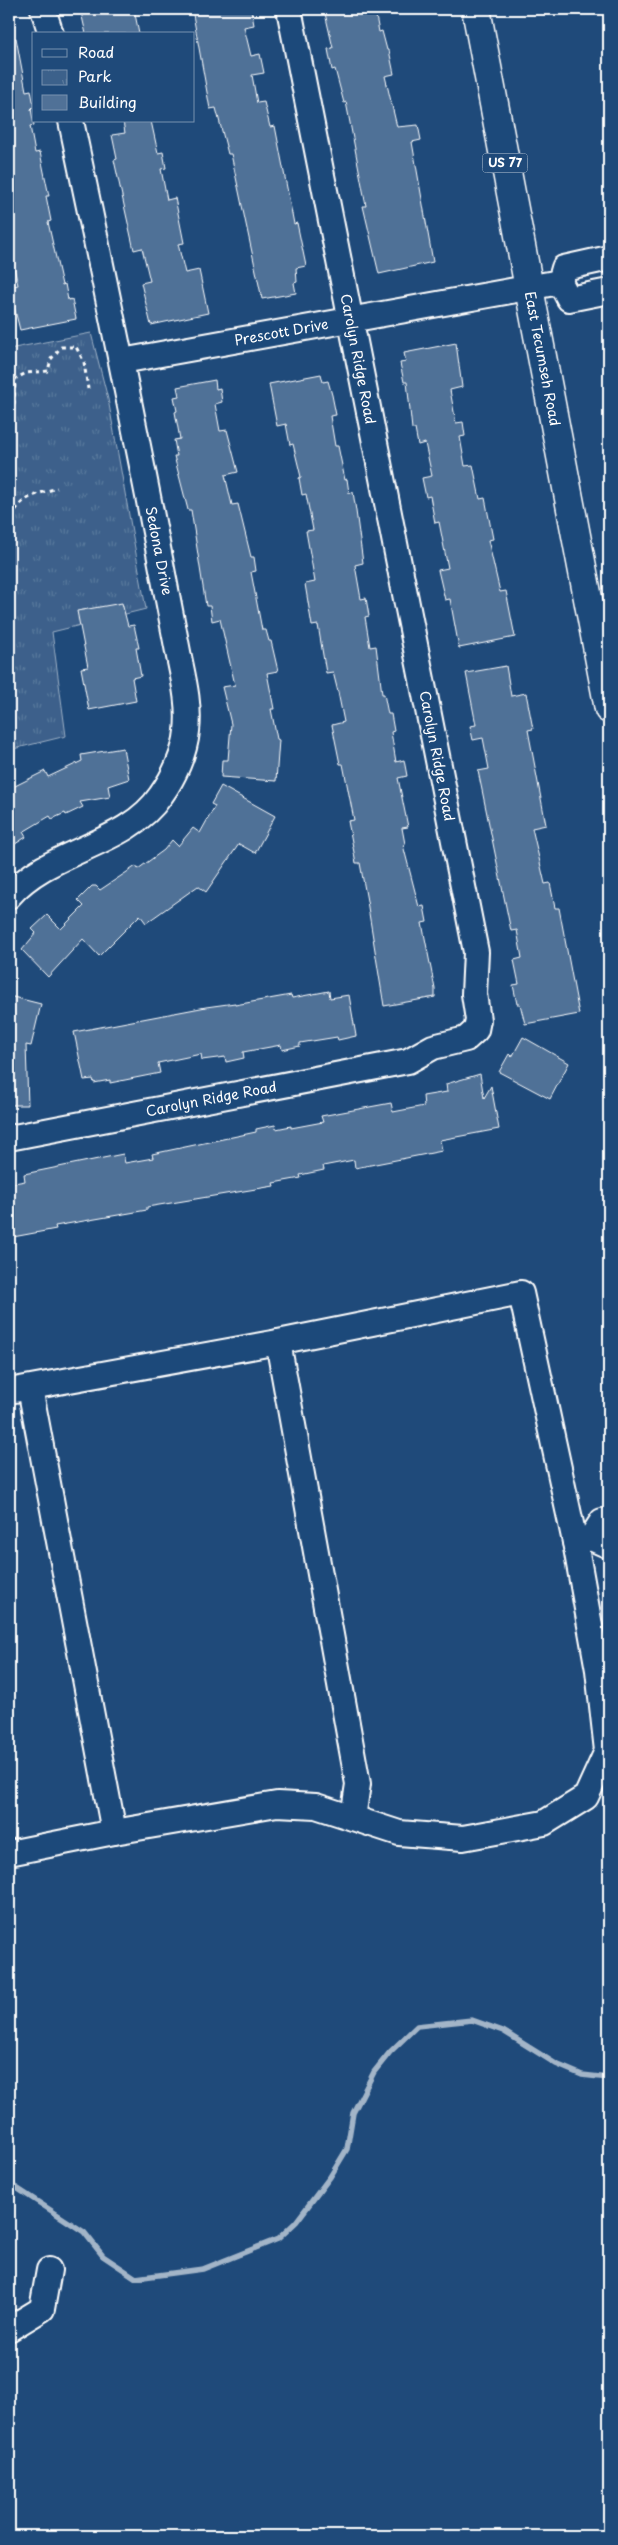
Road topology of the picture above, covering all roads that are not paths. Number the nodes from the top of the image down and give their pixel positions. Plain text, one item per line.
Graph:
1 (43, 9) edge
2 (289, 9) edge
3 (476, 9) edge
4 (50, 32) edge
5 (71, 122) edge
6 (609, 258) edge
7 (560, 282) junction
8 (529, 288) junction
9 (609, 291) edge
10 (350, 320) junction
11 (122, 361) junction
12 (609, 709) edge
13 (9, 896) edge
14 (9, 1138) edge
15 (278, 1342) junction
16 (19, 1390) edge
17 (609, 1520) edge
18 (591, 1542) edge
19 (353, 1818) junction
20 (114, 1832) junction
21 (9, 1853) edge
22 (49, 2270) dead end
23 (9, 2329) edge

1 - 4 street
2 - 10 street, Carolyn Ridge Road
3 - 8 main road, East Tecumseh Road / US 77
5 - 11 street, Sedona Drive
6 - 7 street
7 - 8 street, Prescott Drive
7 - 9 street
8 - 10 street, Prescott Drive
8 - 12 main road, East Tecumseh Road / US 77
10 - 11 street, Prescott Drive
10 - 14 street, Carolyn Ridge Road
11 - 13 street, Sedona Drive
15 - 16 street
15 - 18 street
15 - 19 street
16 - 20 street
17 - 18 street
18 - 19 street
19 - 20 street
20 - 21 street
22 - 23 street

